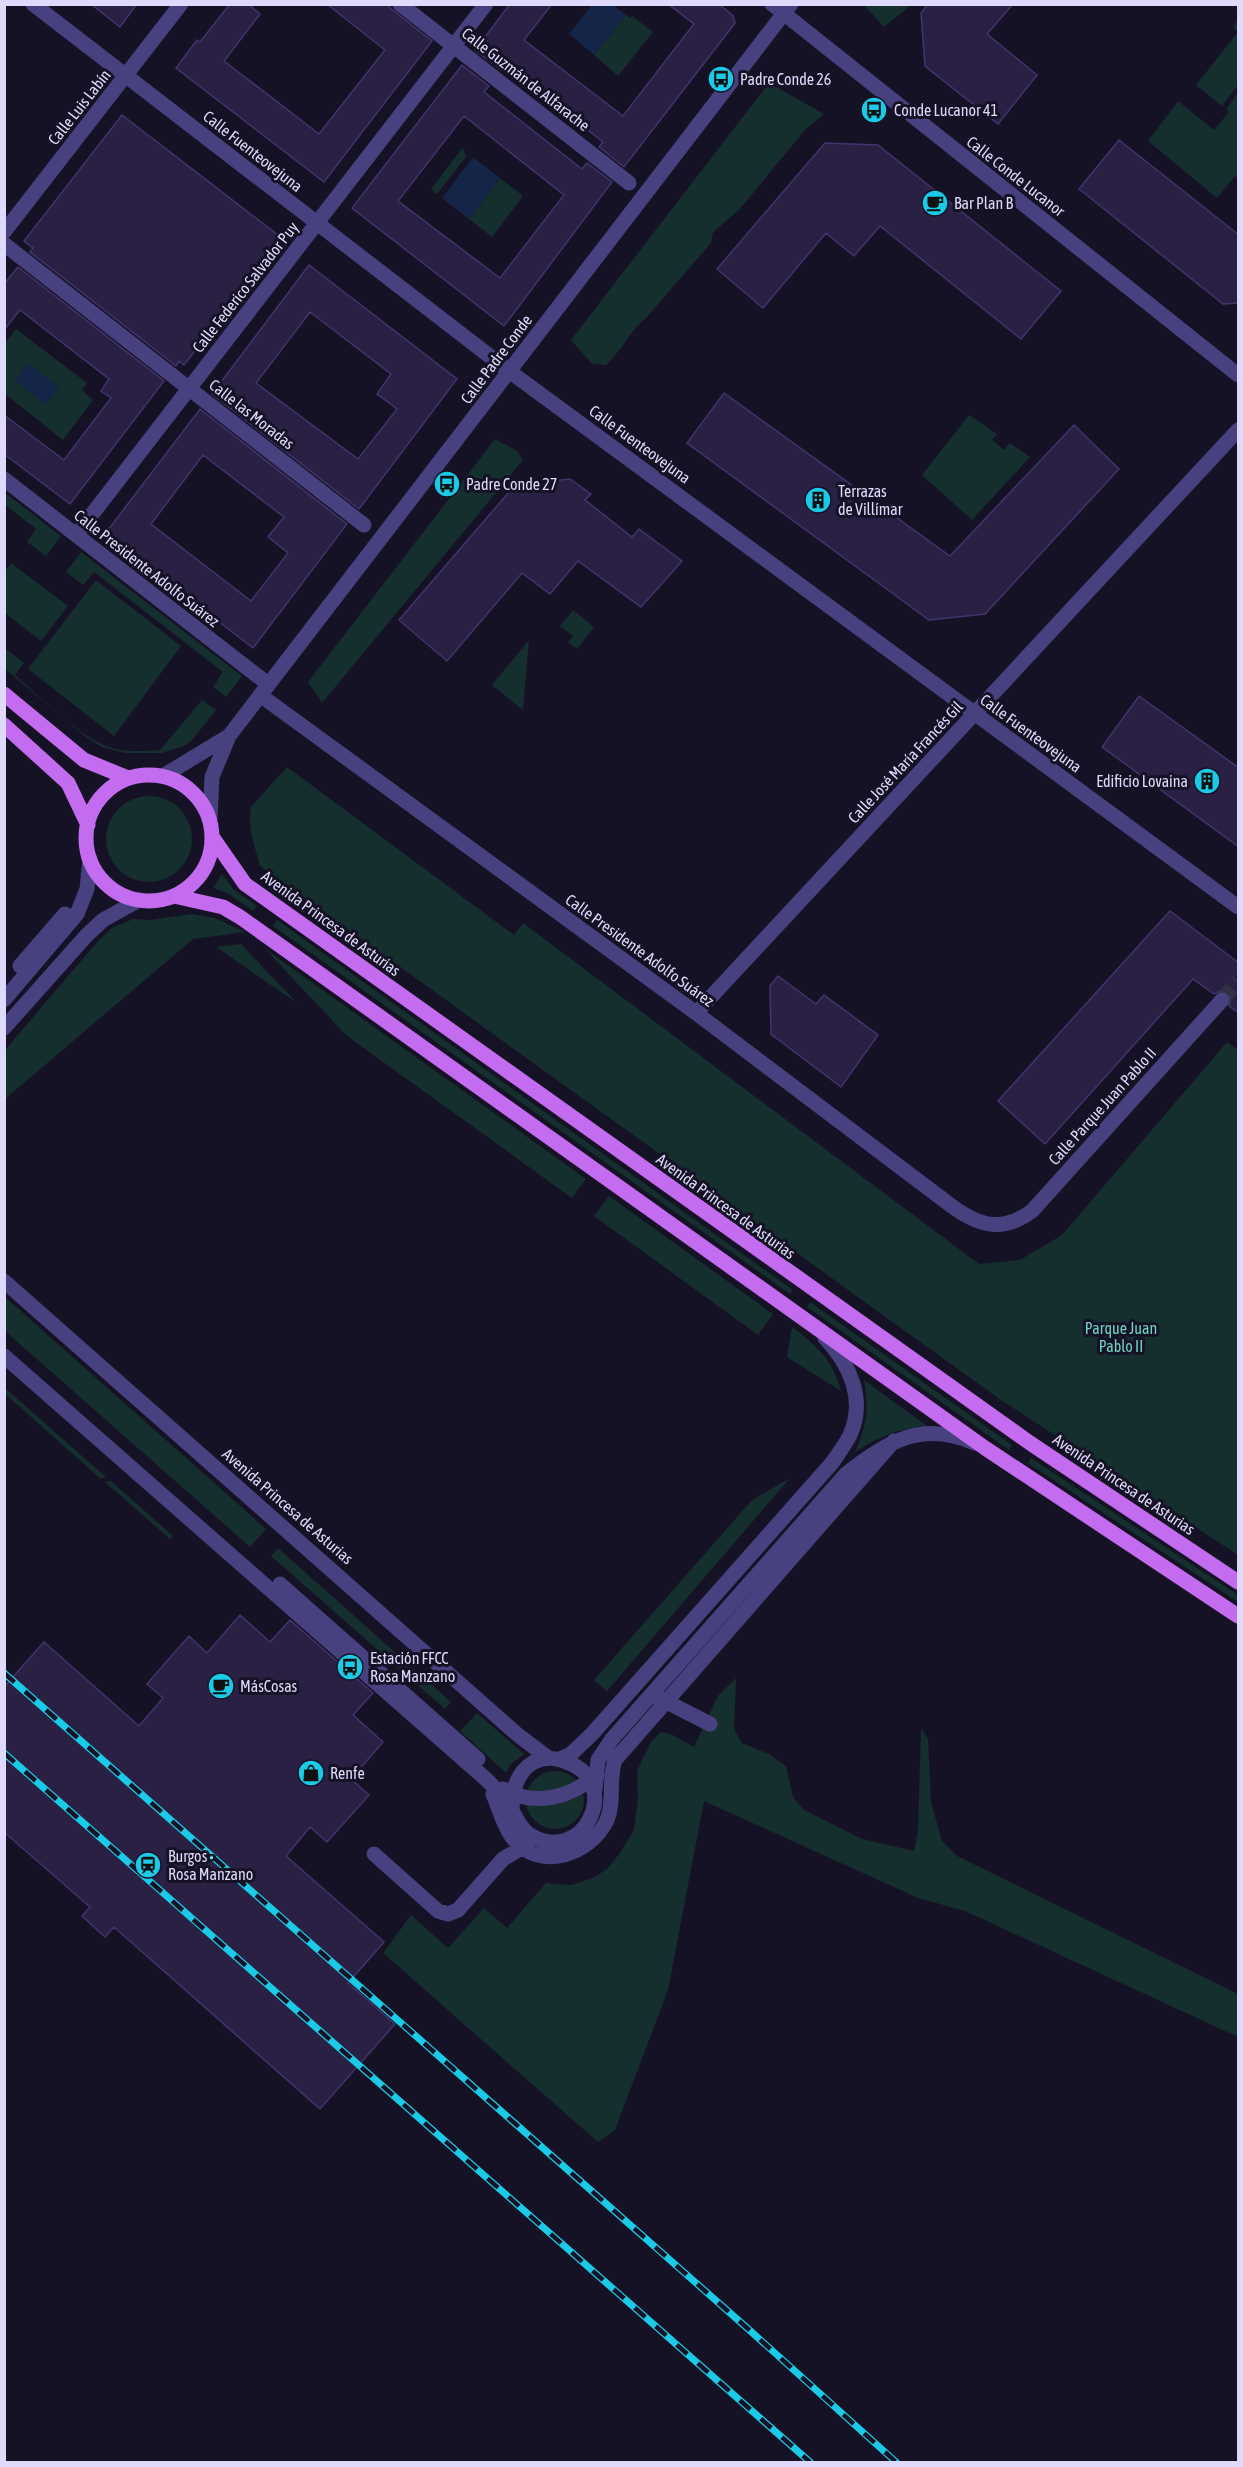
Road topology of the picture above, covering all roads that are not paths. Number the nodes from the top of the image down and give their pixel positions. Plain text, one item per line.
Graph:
1 (33, 4) edge
2 (181, 4) edge
3 (400, 4) edge
4 (486, 4) edge
5 (782, 8) edge
6 (454, 46) junction
7 (126, 76) junction
8 (629, 183) dead end
9 (318, 223) junction
10 (4, 232) edge
11 (4, 244) edge
12 (509, 371) junction
13 (1239, 375) edge
14 (190, 388) junction
15 (1239, 430) edge
16 (4, 479) edge
17 (364, 525) dead end
18 (76, 535) junction
19 (264, 690) junction
20 (4, 694) edge
21 (975, 714) junction
22 (4, 724) edge
23 (229, 735) junction
24 (163, 776) junction
25 (128, 778) junction
26 (210, 819) junction
27 (88, 825) junction
28 (213, 838) junction
29 (90, 859) junction
30 (87, 889) junction
31 (174, 896) junction
32 (139, 900) junction
33 (1236, 907) edge
34 (4, 985) edge
35 (4, 1000) edge
36 (1222, 1000) tunnel mouth
37 (696, 1014) junction
38 (4, 1028) edge
39 (1002, 1225) joint
40 (4, 1281) edge
41 (815, 1327) junction
42 (4, 1343) edge
43 (4, 1356) edge
44 (894, 1441) junction
45 (985, 1448) junction
46 (1239, 1582) edge
47 (1239, 1616) edge
48 (651, 1694) junction
49 (666, 1702) junction
50 (710, 1724) dead end
51 (554, 1758) junction
52 (615, 1760) junction
53 (488, 1780) junction
54 (593, 1783) junction
55 (512, 1802) junction
56 (543, 1841) junction
57 (517, 1842) junction
58 (374, 1854) dead end

1 - 7 street, Calle Fuenteovejuna
2 - 7 street, Calle Luis Labín
3 - 6 street, Calle Guzmán de Alfarache
4 - 6 street, Calle Federico Salvador Puy
5 - 12 street, Calle Padre Conde
5 - 13 street, Calle Conde Lucanor
6 - 8 street, Calle Guzmán de Alfarache
6 - 9 street, Calle Federico Salvador Puy
7 - 9 street, Calle Fuenteovejuna
7 - 10 street, Calle Luis Labín
9 - 12 street, Calle Fuenteovejuna
9 - 14 street, Calle Federico Salvador Puy
11 - 14 street, Calle las Moradas
12 - 19 street, Calle Padre Conde
12 - 21 street, Calle Fuenteovejuna
14 - 17 street, Calle las Moradas
14 - 18 street, Calle Federico Salvador Puy
15 - 21 street, Calle José María Francés Gil
16 - 18 street, Calle Presidente Adolfo Suárez
18 - 19 street, Calle Presidente Adolfo Suárez
19 - 23 street, Calle Padre Conde
19 - 37 street, Calle Presidente Adolfo Suárez
20 - 25 main road
21 - 33 street, Calle Fuenteovejuna
21 - 37 street, Calle José María Francés Gil
22 - 27 main road
23 - 24 street, Calle Padre Conde
23 - 26 street, Calle Padre Conde
24 - 25 main road
24 - 26 main road
25 - 27 main road
26 - 28 main road
27 - 29 main road
28 - 31 main road
28 - 46 main road, Avenida Princesa de Asturias
29 - 30 street
29 - 32 main road
30 - 34 street
30 - 35 street
31 - 32 main road
31 - 41 main road
32 - 38 street
36 - 39 street, Calle Parque Juan Pablo II
37 - 39 street, Calle Presidente Adolfo Suárez
40 - 51 street, Avenida Princesa de Asturias
41 - 45 main road
41 - 51 street
42 - 55 street
43 - 53 street
44 - 45 street
44 - 48 street
44 - 49 street
45 - 47 main road
48 - 49 street
48 - 54 street
49 - 50 street
49 - 52 street
51 - 54 street, Avenida Princesa de Asturias
51 - 55 street
52 - 54 street
52 - 57 street
53 - 55 street
53 - 57 street
54 - 55 street
54 - 56 street
55 - 56 street
55 - 57 street
56 - 57 street
57 - 58 street

